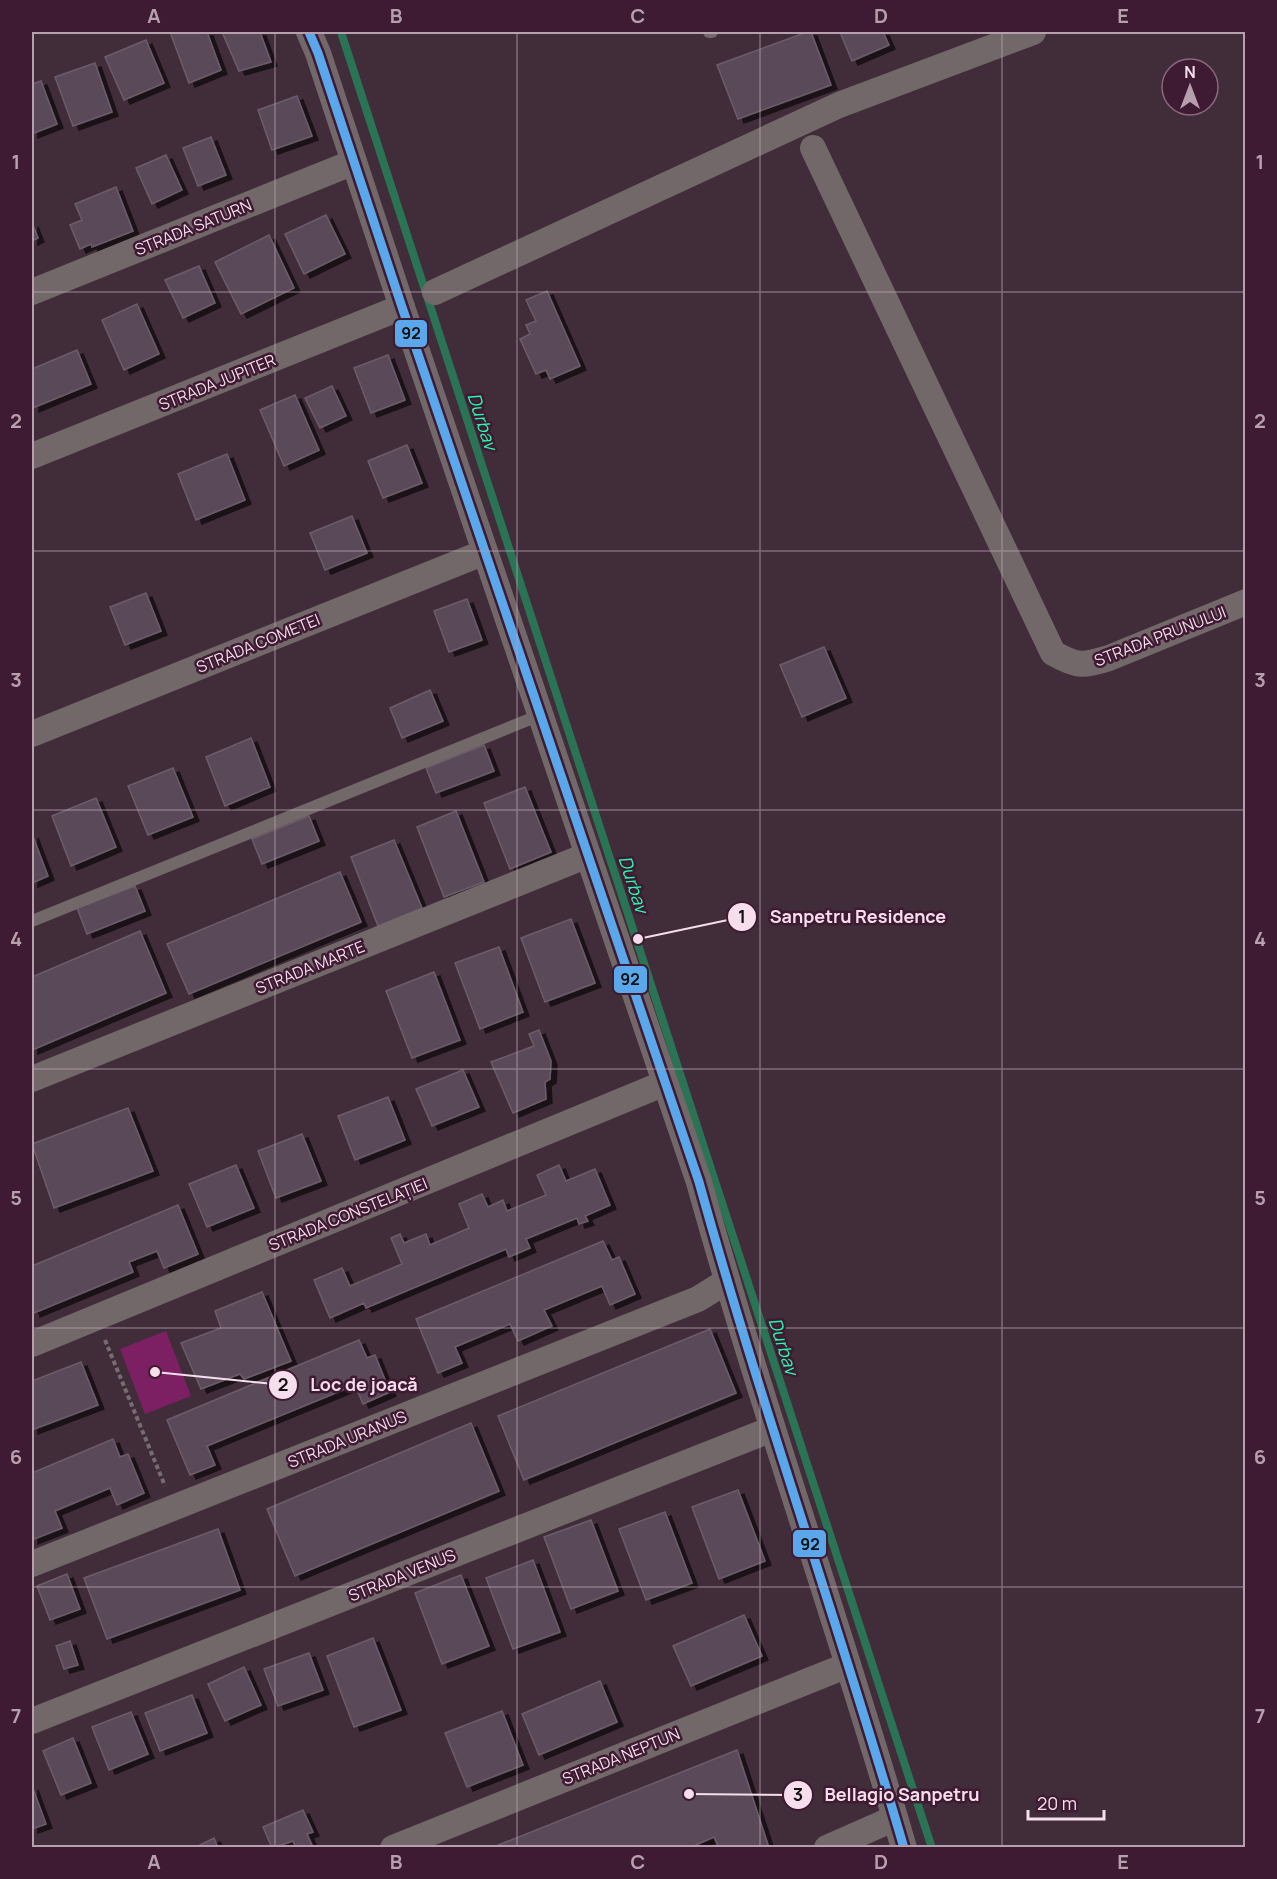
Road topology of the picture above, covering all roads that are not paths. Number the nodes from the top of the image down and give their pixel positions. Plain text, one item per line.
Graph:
1 (309, 32) edge
2 (1034, 32) edge
3 (813, 148) dead end
4 (354, 162) junction
5 (32, 292) edge
6 (435, 292) dead end
7 (402, 307) junction
8 (32, 456) edge
9 (485, 552) junction
10 (1245, 602) edge
11 (540, 715) junction
12 (32, 735) edge
13 (588, 855) junction
14 (32, 921) edge
15 (32, 1079) edge
16 (665, 1083) junction
17 (727, 1281) junction
18 (32, 1344) edge
19 (772, 1429) junction
20 (32, 1564) edge
21 (848, 1665) junction
22 (32, 1721) edge
23 (895, 1818) junction
24 (426, 1841) edge
25 (393, 1848) edge
26 (827, 1848) edge
27 (904, 1848) edge

1 - 4 street
2 - 6 street
3 - 10 street, STRADA PRUNULUI
4 - 5 street, STRADA SATURN
4 - 7 street
7 - 8 street, STRADA JUPITER
7 - 9 street
9 - 11 street
9 - 12 street, STRADA COMETEI
11 - 13 street
11 - 14 lane
13 - 15 street, STRADA MARTE
13 - 16 street
16 - 17 street
16 - 18 street, STRADA CONSTELAȚIEI
17 - 19 street
17 - 20 street, STRADA URANUS
19 - 21 street
19 - 22 street, STRADA VENUS
21 - 23 street
21 - 24 street, STRADA NEPTUN
23 - 26 street
23 - 27 street
24 - 25 street, STRADA NEPTUN

